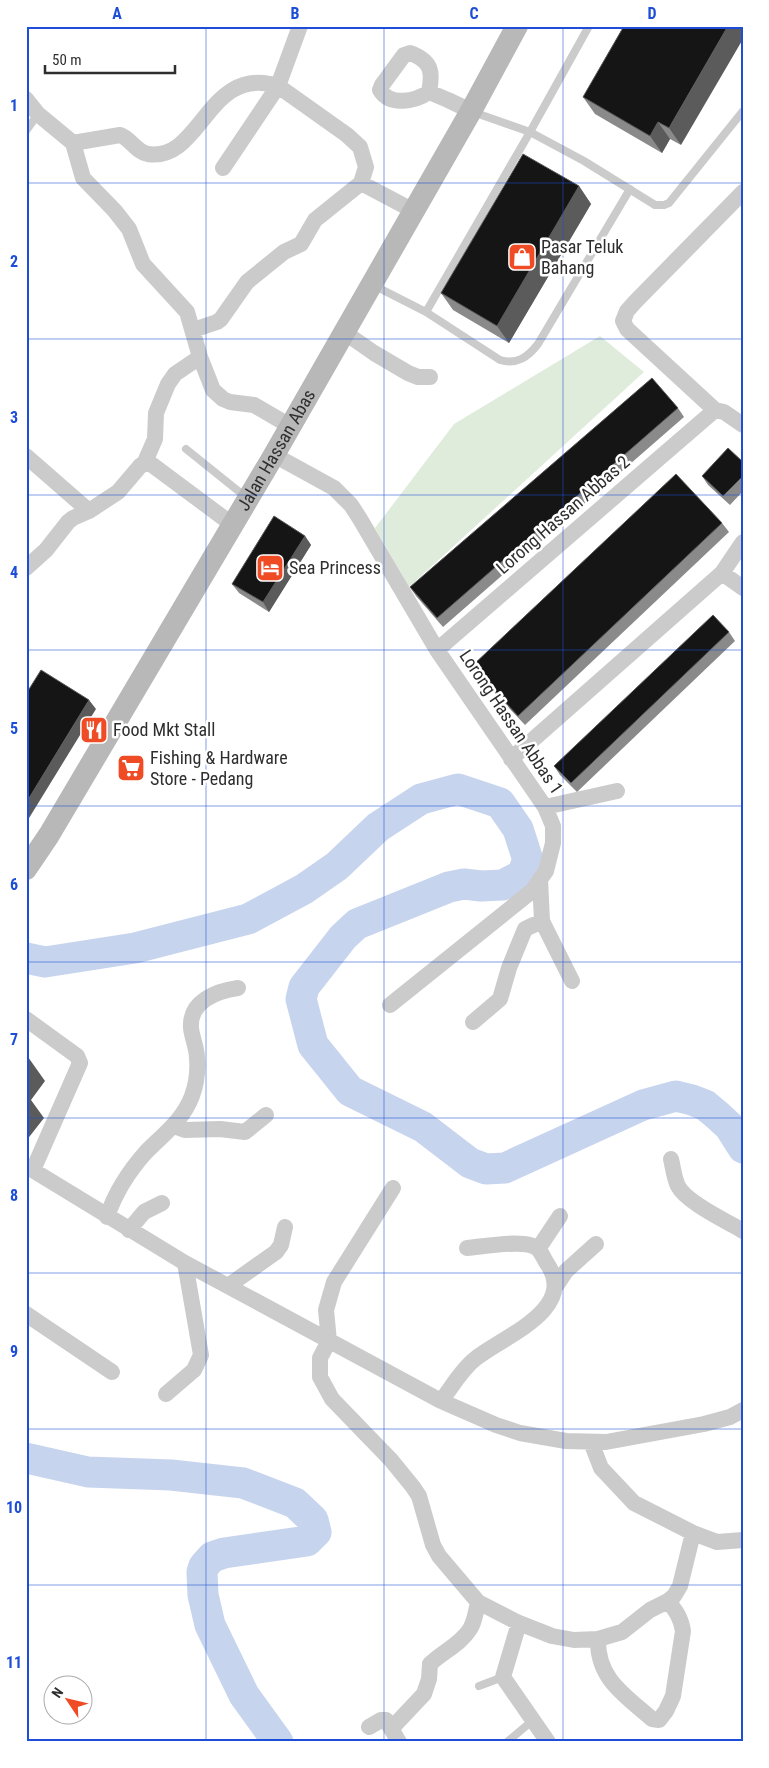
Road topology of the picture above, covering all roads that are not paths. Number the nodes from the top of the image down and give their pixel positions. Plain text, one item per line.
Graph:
1 (300, 26) edge
2 (517, 26) edge
3 (588, 26) edge
4 (278, 86) junction
5 (429, 92) dead end
6 (26, 99) edge
7 (472, 111) junction
8 (743, 112) edge
9 (38, 114) junction
10 (26, 131) edge
11 (530, 132) junction
12 (73, 143) junction
13 (223, 168) dead end
14 (361, 183) junction
15 (630, 189) junction
16 (743, 192) edge
17 (414, 211) junction
18 (372, 285) junction
19 (426, 312) junction
20 (193, 330) junction
21 (344, 332) junction
22 (200, 357) junction
23 (430, 377) dead end
24 (714, 410) junction
25 (743, 425) edge
26 (290, 426) junction
27 (186, 449) dead end
28 (274, 455) junction
29 (26, 456) edge
30 (144, 464) junction
31 (249, 499) junction
32 (89, 511) junction
33 (233, 525) junction
34 (743, 542) edge
35 (26, 568) edge
36 (722, 573) junction
37 (743, 588) edge
38 (437, 650) junction
39 (511, 759) junction
40 (618, 791) dead end
41 (546, 807) junction
42 (26, 868) edge
43 (540, 879) junction
44 (542, 921) junction
45 (572, 981) dead end
46 (238, 988) dead end
47 (390, 1005) dead end
48 (26, 1019) edge
49 (473, 1022) dead end
50 (266, 1115) dead end
51 (174, 1126) junction
52 (670, 1159) dead end
53 (30, 1168) edge
54 (393, 1188) dead end
55 (162, 1203) dead end
56 (560, 1216) dead end
57 (107, 1217) junction
58 (285, 1227) dead end
59 (129, 1230) junction
60 (743, 1231) edge
61 (596, 1244) dead end
62 (467, 1248) dead end
63 (538, 1249) junction
64 (185, 1263) junction
65 (228, 1286) junction
66 (556, 1286) junction
67 (26, 1314) edge
68 (329, 1340) junction
69 (112, 1372) dead end
70 (166, 1394) dead end
71 (442, 1401) junction
72 (743, 1410) edge
73 (591, 1442) junction
74 (693, 1533) junction
75 (743, 1540) edge
76 (668, 1601) junction
77 (478, 1602) junction
78 (520, 1623) junction
79 (598, 1639) junction
80 (503, 1677) junction
81 (479, 1686) dead end
82 (532, 1721) junction
83 (369, 1727) dead end
84 (395, 1735) edge
85 (507, 1742) edge
86 (548, 1742) edge

1 - 4 street
2 - 7 main road, Jalan Hassan Abas
3 - 11 lane
4 - 12 street
4 - 13 street
4 - 14 street
5 - 7 street
6 - 9 street
7 - 11 lane
7 - 17 main road, Jalan Hassan Abas
8 - 15 lane
9 - 10 lane
9 - 12 street
11 - 15 lane
11 - 19 lane
12 - 20 street
14 - 17 street
14 - 20 street
15 - 19 lane
16 - 24 street
17 - 18 main road, Jalan Hassan Abas
18 - 19 lane
18 - 21 main road, Jalan Hassan Abas
20 - 22 street
21 - 23 street
21 - 26 main road, Jalan Hassan Abas
22 - 26 street
22 - 30 street
24 - 25 street
24 - 38 street, Lorong Hassan Abbas 2
26 - 28 main road, Jalan Hassan Abas
27 - 31 lane
28 - 31 main road, Jalan Hassan Abas
28 - 38 street, Lorong Hassan Abbas 1
29 - 32 street
30 - 32 street
30 - 33 street
31 - 33 main road, Jalan Hassan Abas
32 - 35 street
33 - 42 main road, Jalan Hassan Abas
34 - 36 street
36 - 37 street
36 - 39 street
38 - 39 street, Lorong Hassan Abbas 1
39 - 41 street, Lorong Hassan Abbas 1
40 - 41 street
41 - 43 street, Lorong Hassan Abbas 1
43 - 44 street
43 - 47 street, Lorong Hassan Abbas 1
44 - 45 street
44 - 49 street
46 - 51 street
48 - 53 street
50 - 51 street
51 - 57 street
52 - 60 street
53 - 57 street
54 - 68 street
55 - 59 street
56 - 63 street
57 - 59 street
58 - 65 street
59 - 64 street
61 - 66 street
62 - 63 street
63 - 66 street
64 - 65 street
64 - 70 street
65 - 68 street
66 - 71 street
67 - 69 street
68 - 71 street
68 - 77 street
71 - 73 street
72 - 73 street
73 - 74 street
74 - 75 street
74 - 76 street
76 - 79 street
76 - 79 street
77 - 78 street
77 - 84 street
78 - 79 street
78 - 80 street
80 - 81 lane
80 - 82 street
82 - 85 lane
82 - 86 street
83 - 84 street

